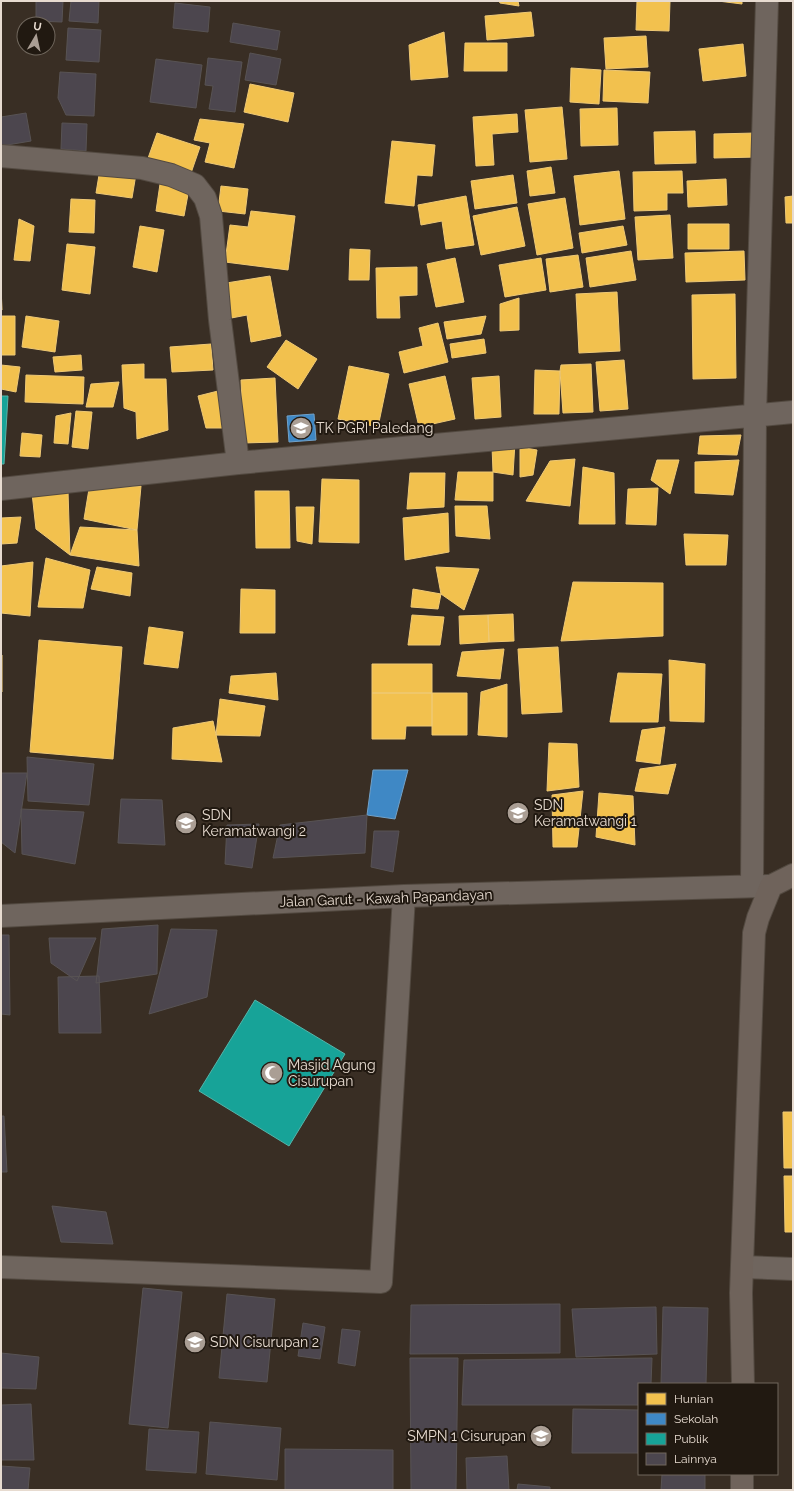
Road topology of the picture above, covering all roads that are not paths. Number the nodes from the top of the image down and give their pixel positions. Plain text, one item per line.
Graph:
1 (767, 1) edge
2 (1, 156) edge
3 (793, 412) edge
4 (755, 416) junction
5 (238, 463) junction
6 (1, 489) edge
7 (776, 881) edge
8 (404, 896) junction
9 (1, 916) edge
10 (1, 1266) edge
11 (742, 1267) junction
12 (793, 1269) edge
13 (743, 1383) edge
14 (742, 1475) edge
15 (742, 1490) edge

1 - 4 street
2 - 5 street
3 - 4 street
4 - 5 street
4 - 7 street
5 - 6 street
7 - 8 street, Jalan Garut - Kawah Papandayan
7 - 11 main road
8 - 9 street, Jalan Garut - Kawah Papandayan
8 - 10 street
11 - 12 street
11 - 13 main road
14 - 15 main road

